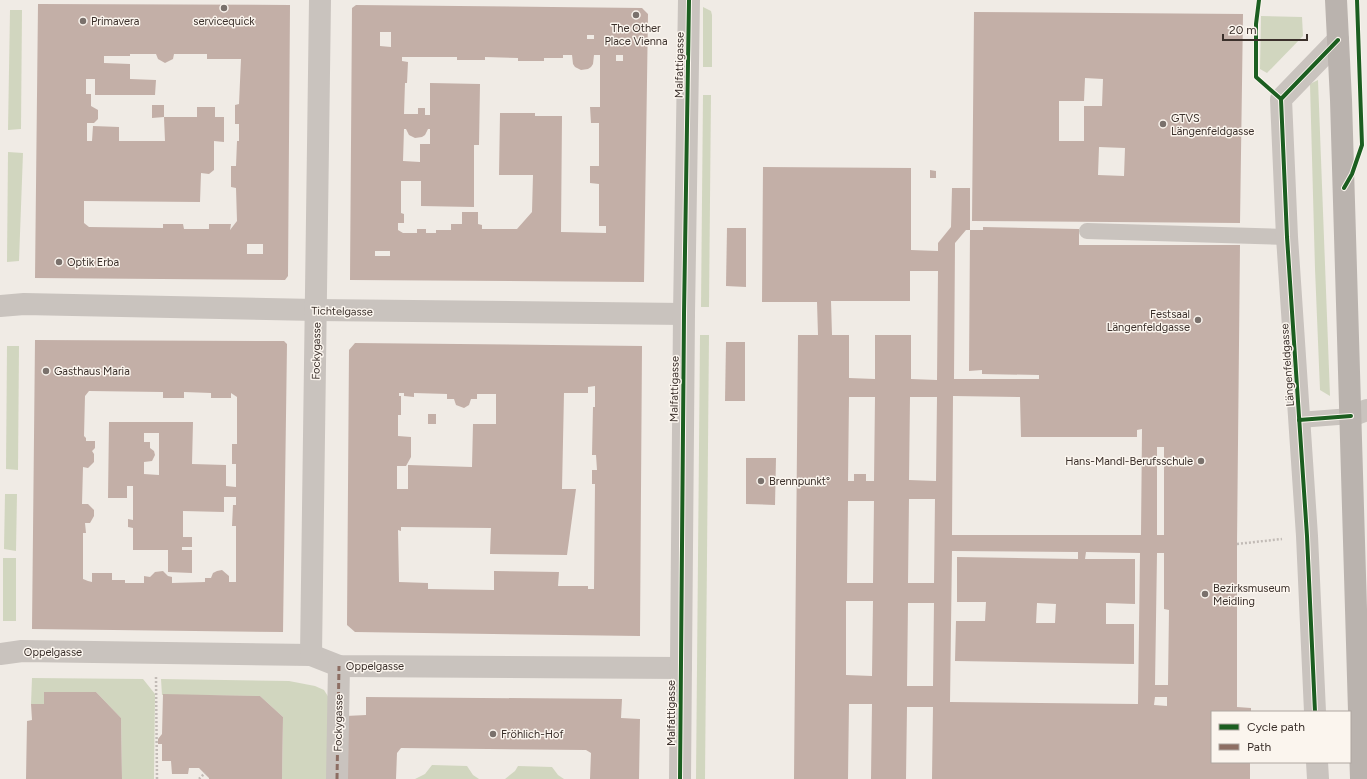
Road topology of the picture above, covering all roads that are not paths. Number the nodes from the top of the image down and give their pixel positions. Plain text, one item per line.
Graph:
1 (320, 0) edge
2 (689, 0) edge
3 (1336, 0) edge
4 (1338, 40) junction
5 (1087, 231) dead end
6 (1287, 237) junction
7 (0, 306) edge
8 (316, 310) junction
9 (684, 314) junction
10 (1359, 413) edge
11 (1299, 420) junction
12 (0, 654) edge
13 (311, 655) junction
14 (339, 666) junction
15 (681, 668) junction
16 (1315, 711) edge
17 (1317, 763) edge
18 (337, 779) edge
19 (680, 779) edge
20 (1318, 779) edge
21 (1361, 779) edge

1 - 8 street, Fockygasse
2 - 9 street, Malfattigasse
3 - 4 street
4 - 6 street, Längenfeldgasse
4 - 10 street
5 - 6 lane
6 - 11 street, Längenfeldgasse
7 - 8 street, Tichtelgasse
8 - 9 street, Tichtelgasse
8 - 13 street, Fockygasse
9 - 15 street, Malfattigasse
10 - 11 lane
10 - 21 street
11 - 16 street, Längenfeldgasse
12 - 13 street, Oppelgasse
13 - 14 street, Oppelgasse
14 - 15 street, Oppelgasse
14 - 18 street, Fockygasse
15 - 19 street, Malfattigasse
17 - 20 street

